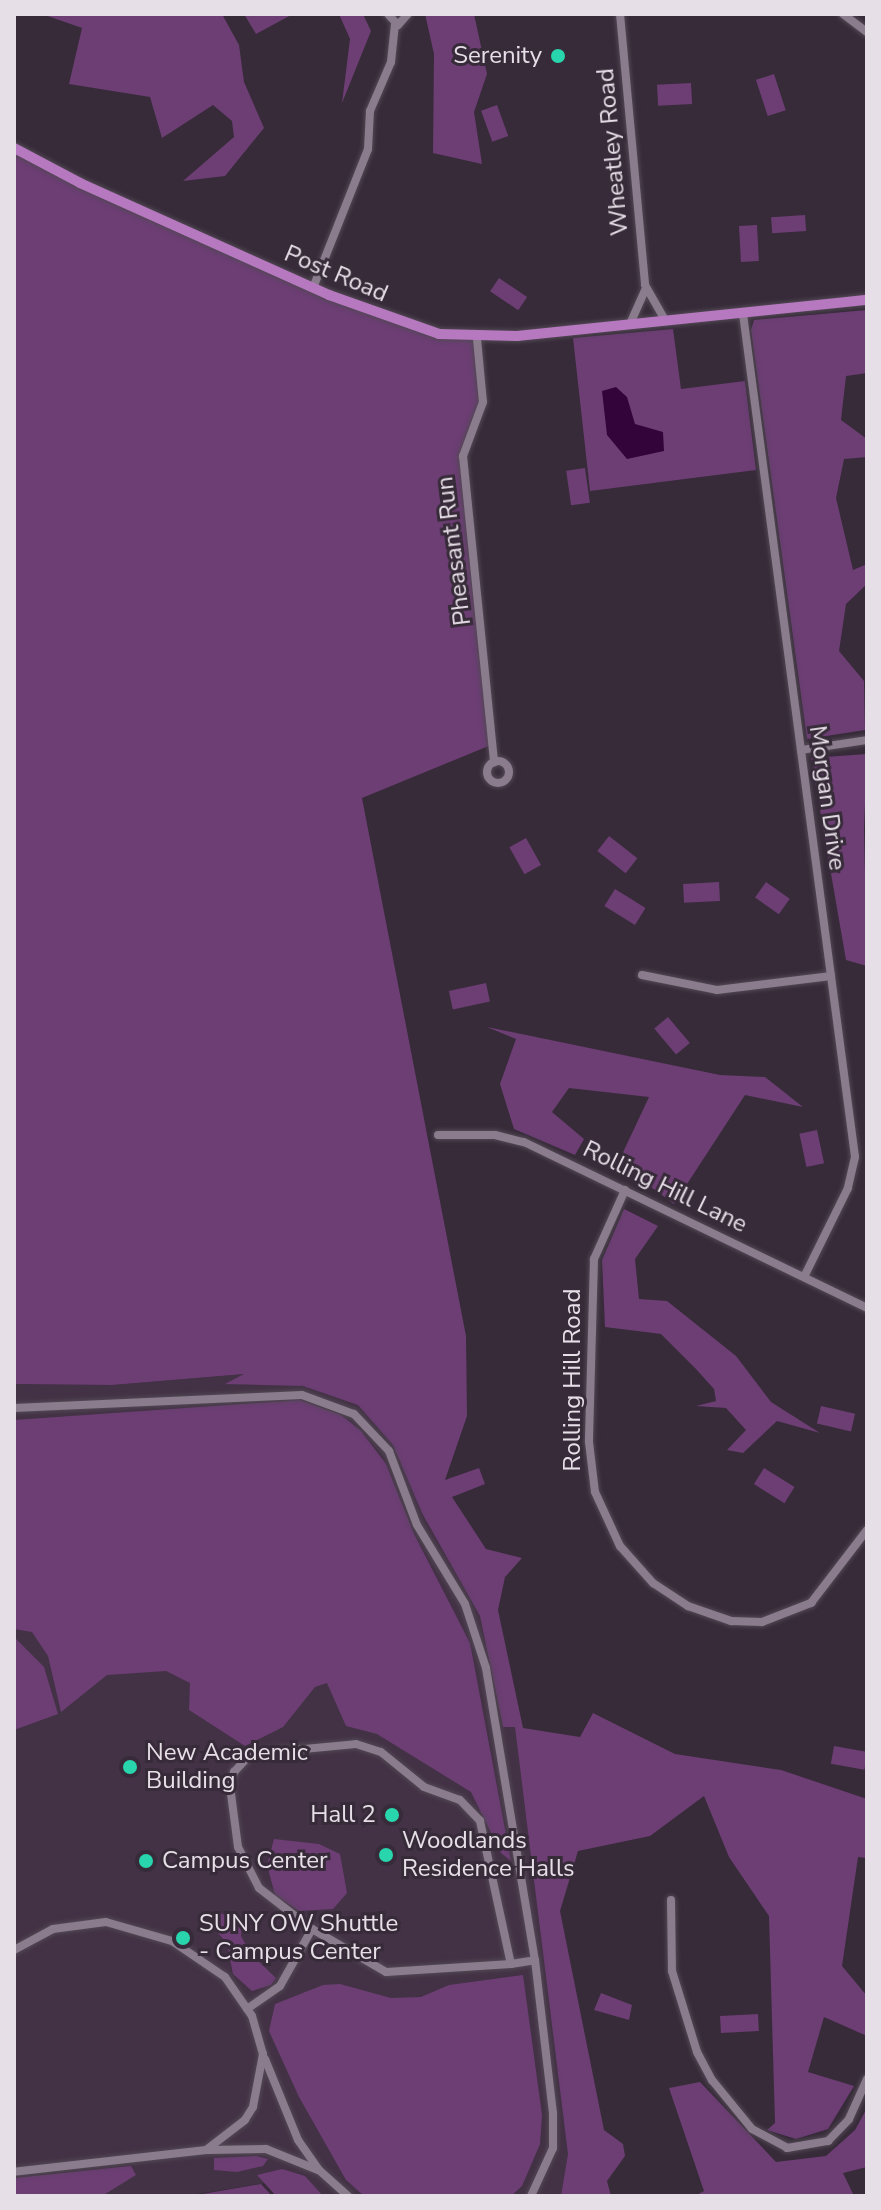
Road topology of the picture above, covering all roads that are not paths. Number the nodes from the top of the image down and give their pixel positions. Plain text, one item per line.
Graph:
1 (388, 14) edge
2 (408, 14) edge
3 (620, 14) edge
4 (843, 14) edge
5 (395, 25) junction
6 (867, 32) edge
7 (14, 148) edge
8 (645, 285) junction
9 (313, 288) junction
10 (867, 300) edge
11 (743, 314) junction
12 (665, 320) junction
13 (630, 324) junction
14 (477, 339) junction
15 (867, 740) edge
16 (801, 750) junction
17 (494, 762) dead end
18 (642, 975) dead end
19 (831, 976) junction
20 (438, 1135) dead end
21 (625, 1190) junction
22 (804, 1277) junction
23 (867, 1308) edge
24 (14, 1408) edge
25 (867, 1530) edge
26 (671, 1900) dead end
27 (312, 1929) junction
28 (14, 1950) edge
29 (535, 1960) junction
30 (511, 1964) junction
31 (247, 2009) junction
32 (263, 2054) junction
33 (867, 2079) edge
34 (206, 2150) junction
35 (319, 2170) junction
36 (14, 2172) edge
37 (348, 2196) edge
38 (531, 2196) edge

1 - 5 street
2 - 5 street
3 - 8 street, Wheatley Road
4 - 6 street
5 - 9 street
7 - 9 main road, Post Road
8 - 12 street, Wheatley Road
8 - 13 street, Wheatley Road
9 - 14 main road, Post Road
10 - 11 main road
11 - 12 main road
11 - 16 street, Morgan Drive
12 - 13 main road, Post Road
13 - 14 main road, Post Road
14 - 17 street, Pheasant Run
15 - 16 street
16 - 19 street, Morgan Drive
18 - 19 street
19 - 22 street, Morgan Drive
20 - 21 street, Rolling Hill Lane
21 - 22 street, Rolling Hill Lane
21 - 25 street, Rolling Hill Road
22 - 23 street, Rolling Hill Lane
24 - 29 street
26 - 33 street
27 - 30 street
27 - 30 street
27 - 31 street
28 - 31 street
29 - 30 street
29 - 38 street
31 - 32 street
32 - 34 street
32 - 35 street
34 - 35 street
34 - 36 street
35 - 37 street

